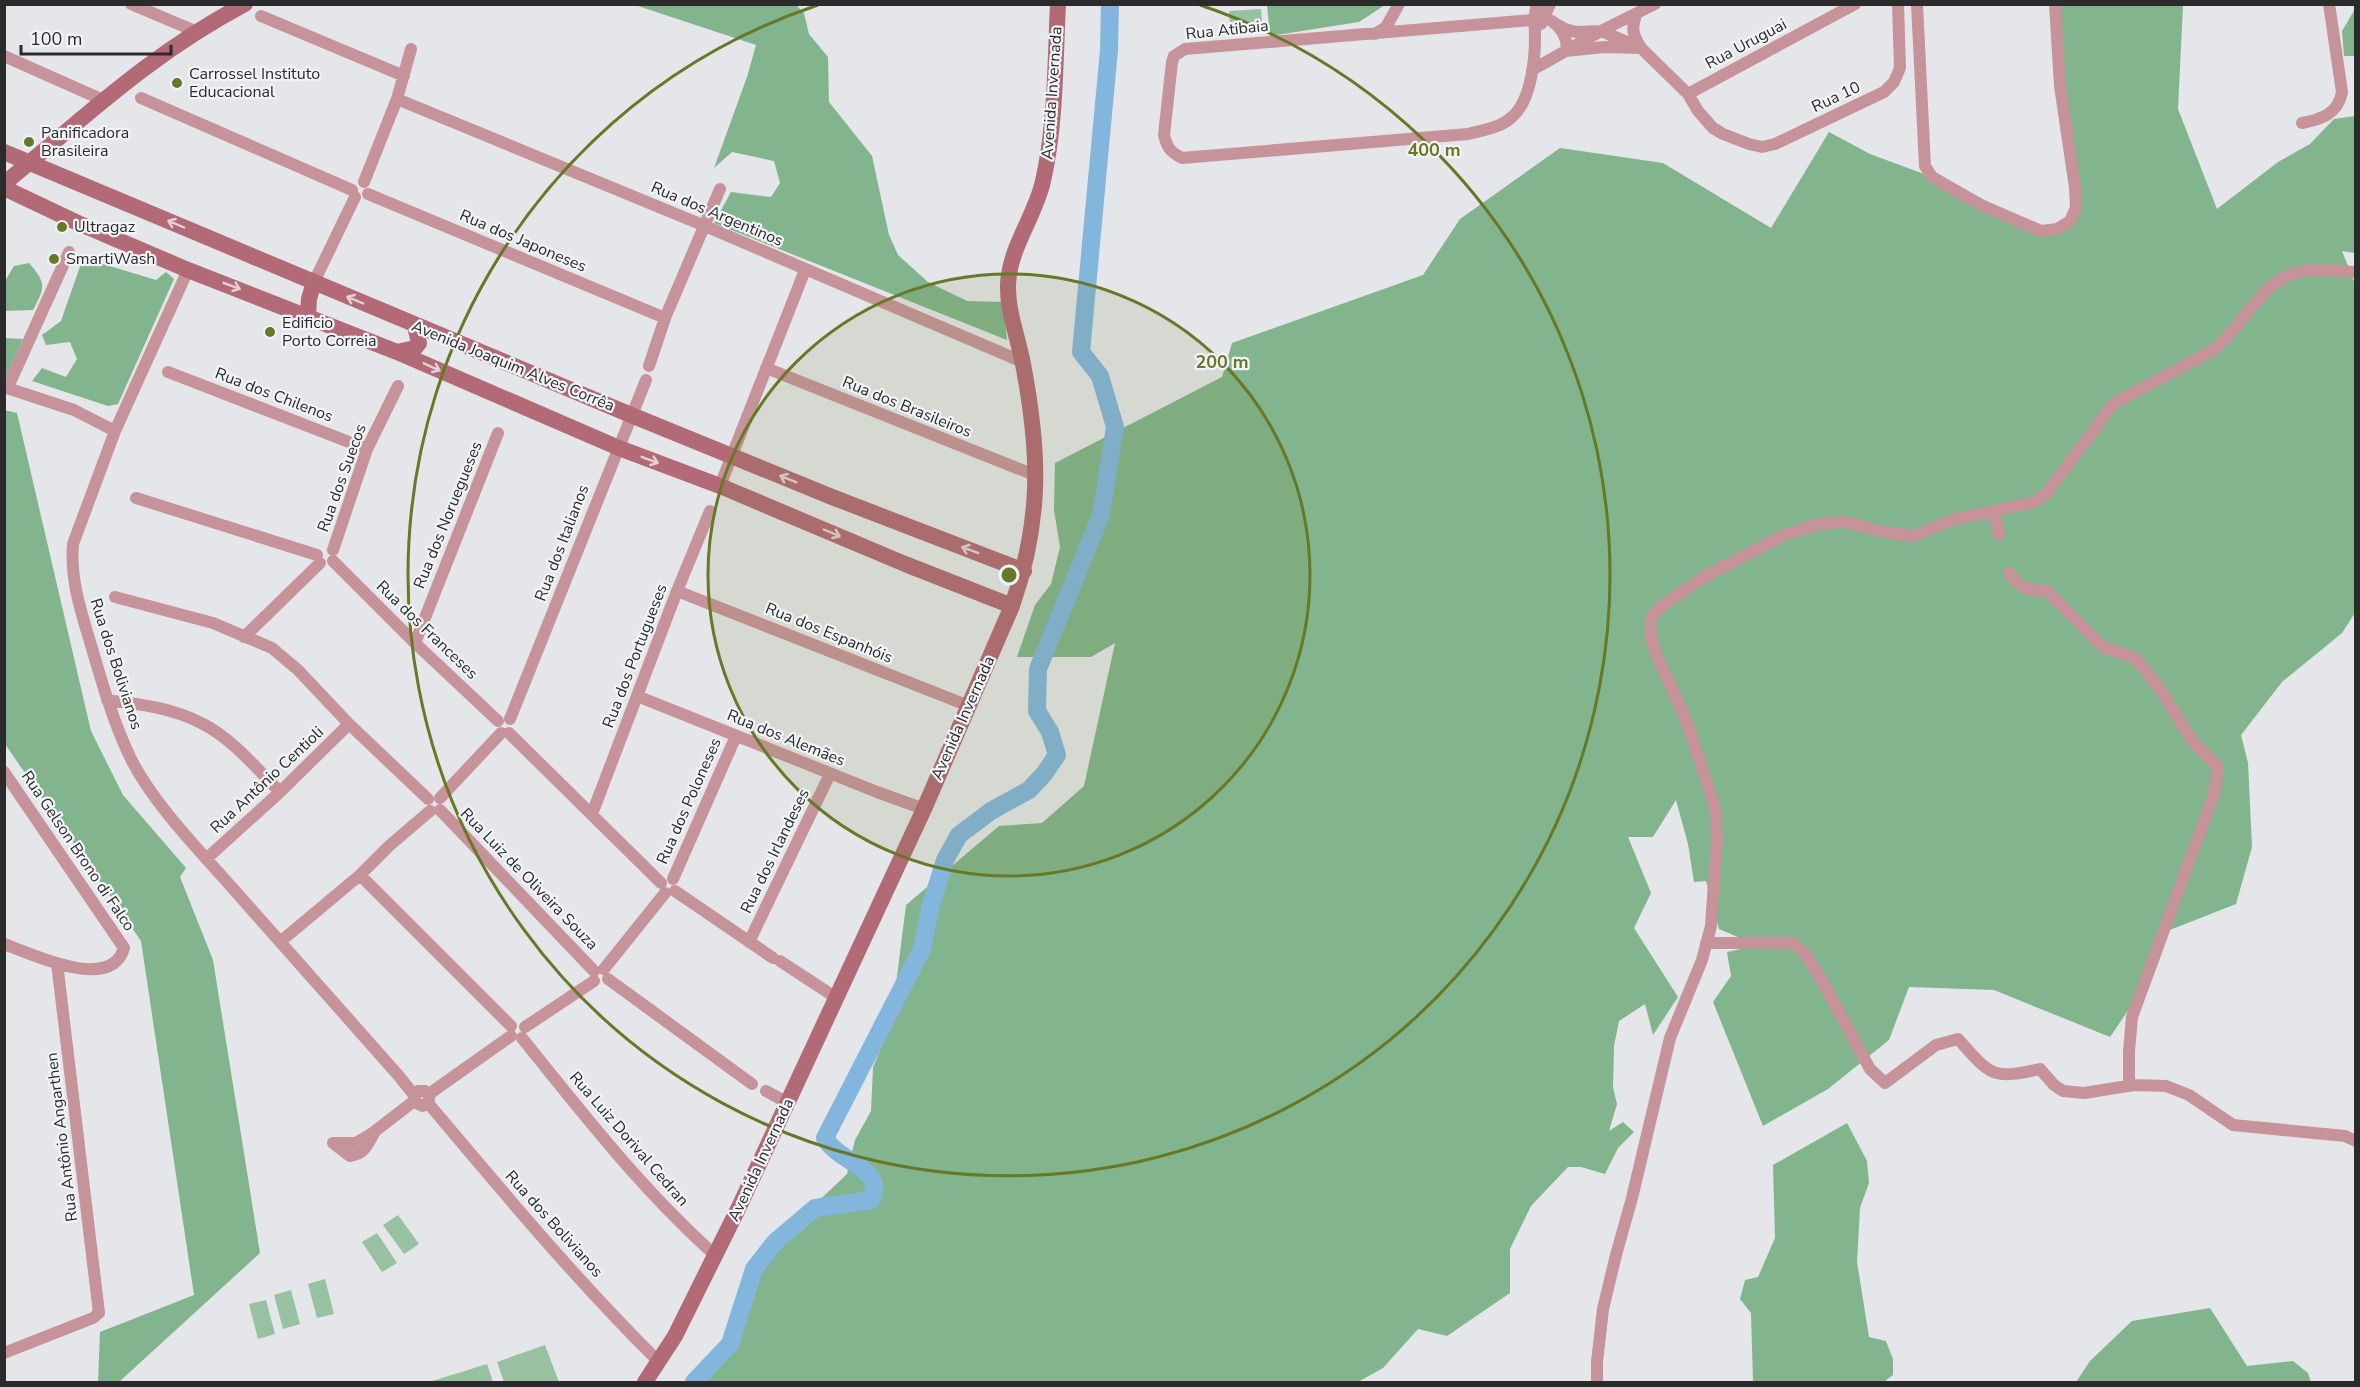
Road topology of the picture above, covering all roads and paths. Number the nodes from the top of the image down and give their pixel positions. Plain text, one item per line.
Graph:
1 (131, 4) edge
2 (245, 4) edge
3 (1058, 4) edge
4 (1400, 4) edge
5 (1537, 4) edge
6 (1550, 4) edge
7 (1655, 4) edge
8 (1898, 4) edge
9 (1917, 4) edge
10 (2055, 4) edge
11 (2329, 4) edge
12 (1856, 5) edge
13 (1636, 15) junction
14 (261, 16) dead end
15 (1544, 20) junction
16 (195, 31) junction
17 (1601, 31) junction
18 (1375, 34) junction
19 (1641, 48) junction
20 (411, 49) dead end
21 (1566, 51) junction
22 (4, 56) edge
23 (1532, 70) junction
24 (404, 76) junction
25 (1688, 94) junction
26 (141, 98) dead end
27 (398, 99) junction
28 (103, 100) junction
29 (2302, 123) dead end
30 (4, 152) edge
31 (28, 162) junction
32 (4, 184) edge
33 (4, 188) edge
34 (720, 189) dead end
35 (358, 194) junction
36 (705, 226) junction
37 (69, 252) dead end
38 (188, 270) junction
39 (805, 270) junction
40 (2355, 272) edge
41 (314, 282) junction
42 (308, 316) junction
43 (665, 318) junction
44 (416, 326) junction
45 (397, 352) junction
46 (1023, 362) junction
47 (648, 366) dead end
48 (766, 368) junction
49 (168, 372) dead end
50 (646, 380) dead end
51 (398, 386) dead end
52 (6, 387) edge
53 (631, 415) junction
54 (115, 431) junction
55 (498, 433) dead end
56 (619, 448) junction
57 (367, 449) junction
58 (731, 456) junction
59 (1036, 476) junction
60 (720, 486) junction
61 (136, 498) dead end
62 (710, 511) dead end
63 (1994, 511) junction
64 (1999, 535) dead end
65 (333, 556) junction
66 (318, 559) junction
67 (1024, 571) junction
68 (2009, 573) dead end
69 (677, 591) junction
70 (115, 597) dead end
71 (1012, 606) junction
72 (244, 637) junction
73 (415, 643) junction
74 (637, 696) junction
75 (107, 700) junction
76 (969, 706) junction
77 (349, 724) junction
78 (505, 726) junction
79 (736, 736) junction
80 (4, 772) edge
81 (830, 774) junction
82 (280, 792) junction
83 (434, 804) junction
84 (924, 809) junction
85 (592, 814) junction
86 (206, 859) junction
87 (360, 875) junction
88 (668, 886) junction
89 (280, 942) junction
90 (749, 942) junction
91 (1706, 943) junction
92 (4, 944) edge
93 (57, 963) junction
94 (600, 975) junction
95 (835, 997) junction
96 (517, 1032) junction
97 (752, 1084) dead end
98 (2129, 1085) junction
99 (766, 1090) dead end
100 (414, 1098) junction
101 (428, 1099) junction
102 (788, 1103) junction
103 (374, 1132) dead end
104 (2355, 1141) edge
105 (716, 1256) junction
106 (4, 1353) edge
107 (659, 1362) junction
108 (645, 1383) edge
109 (1597, 1383) edge

1 - 16 street
2 - 16 main road
3 - 46 main road, Avenida Invernada
4 - 18 street
5 - 15 street
6 - 15 street
7 - 13 street
8 - 25 street, Rua 10
9 - 10 street
11 - 29 street
12 - 25 street, Rua Uruguai
13 - 17 street
13 - 19 street
14 - 24 street
15 - 17 street
15 - 18 street, Rua Atibaia
15 - 21 street
15 - 23 street
16 - 28 main road
17 - 19 street
17 - 21 street
18 - 23 street, Rua Atibaia
19 - 21 street
19 - 25 street
20 - 24 street
21 - 23 street
22 - 28 street
24 - 27 street
26 - 35 street, Rua dos Japoneses
27 - 35 street
27 - 36 street, Rua dos Argentinos
28 - 31 main road
30 - 31 main road, Avenida Joaquim Alves Corrêa
31 - 32 main road
41 -> 31 main road, Avenida Joaquim Alves Corrêa
33 - 38 main road, Avenida Joaquim Alves Corrêa
34 - 36 street
35 - 41 street
35 - 43 street, Rua dos Japoneses
36 - 39 street, Rua dos Argentinos
36 - 43 street
37 - 52 street
38 -> 42 main road, Avenida Joaquim Alves Corrêa
38 - 54 street, Rua dos Bolivianos
39 - 46 street, Rua dos Argentinos
39 - 48 street
40 - 63 street
41 - 42 main road
44 -> 41 main road, Avenida Joaquim Alves Corrêa
42 - 45 main road, Avenida Joaquim Alves Corrêa
43 - 47 street
44 - 45 main road
44 - 53 main road, Avenida Joaquim Alves Corrêa
45 -> 56 main road, Avenida Joaquim Alves Corrêa
46 - 59 main road, Avenida Invernada
48 - 58 street
48 - 59 street, Rua dos Brasileiros
49 - 57 street, Rua dos Chilenos
50 - 53 street, Rua dos Italianos
51 - 57 street, Rua dos Suecos
52 - 54 street
53 - 56 street, Rua dos Italianos
53 - 58 main road, Avenida Joaquim Alves Corrêa
54 - 75 street, Rua dos Bolivianos
55 - 73 street, Rua dos Noruegueses
56 -> 60 main road, Avenida Joaquim Alves Corrêa
56 - 78 street, Rua dos Italianos
57 - 65 street, Rua dos Suecos
58 - 60 street
67 -> 58 main road, Avenida Joaquim Alves Corrêa
59 - 67 main road, Avenida Invernada
60 -> 71 main road, Avenida Joaquim Alves Corrêa
61 - 66 street
62 - 69 street, Rua dos Portugueses
63 - 64 street
63 - 91 street
65 - 66 street
65 - 73 street, Rua dos Franceses
66 - 72 street
67 - 71 main road, Avenida Invernada
68 - 98 street
69 - 74 street, Rua dos Portugueses
69 - 76 street, Rua dos Espanhóis
70 - 72 street, Rua Luiz de Oliveira Souza
71 - 76 main road, Avenida Invernada
72 - 77 street, Rua Luiz de Oliveira Souza
73 - 78 street, Rua dos Franceses
74 - 79 street, Rua dos Alemães
74 - 85 street, Rua dos Portugueses
75 - 82 street
75 - 86 street, Rua dos Bolivianos
76 - 84 main road, Avenida Invernada
77 - 82 street, Rua Antônio Centioli
77 - 83 street, Rua Luiz de Oliveira Souza
78 - 83 street, Rua dos Italianos
78 - 85 street, Rua dos Franceses
79 - 81 street, Rua dos Alemães
79 - 88 street, Rua dos Poloneses
80 - 93 street, Rua Gelson Brono di Falco
81 - 84 street, Rua dos Alemães
81 - 90 street, Rua dos Irlandeses
82 - 86 street, Rua Antônio Centioli
83 - 87 street, Rua dos Italianos
83 - 94 street, Rua Luiz de Oliveira Souza
84 - 95 main road, Avenida Invernada
85 - 88 street, Rua dos Franceses
86 - 89 street, Rua dos Bolivianos
87 - 89 street, Rua dos Italianos
87 - 96 street, Rua Luiz Dorival Cedran
88 - 90 street, Rua dos Franceses
88 - 94 street, Rua dos Poloneses
89 - 100 street, Rua dos Bolivianos
90 - 95 street, Rua dos Franceses
91 - 98 street
91 - 109 street
92 - 93 street
93 - 106 street, Rua Antônio Angarthen
94 - 96 street, Rua dos Poloneses
94 - 97 street, Rua Luiz de Oliveira Souza
95 - 102 main road, Avenida Invernada
96 - 101 street, Rua dos Poloneses
96 - 105 street, Rua Luiz Dorival Cedran
98 - 104 street
99 - 102 street
100 - 101 street
100 - 103 street
101 - 107 street, Rua dos Bolivianos
102 - 105 main road, Avenida Invernada
105 - 107 main road, Avenida Invernada
107 - 108 main road, Avenida Invernada

